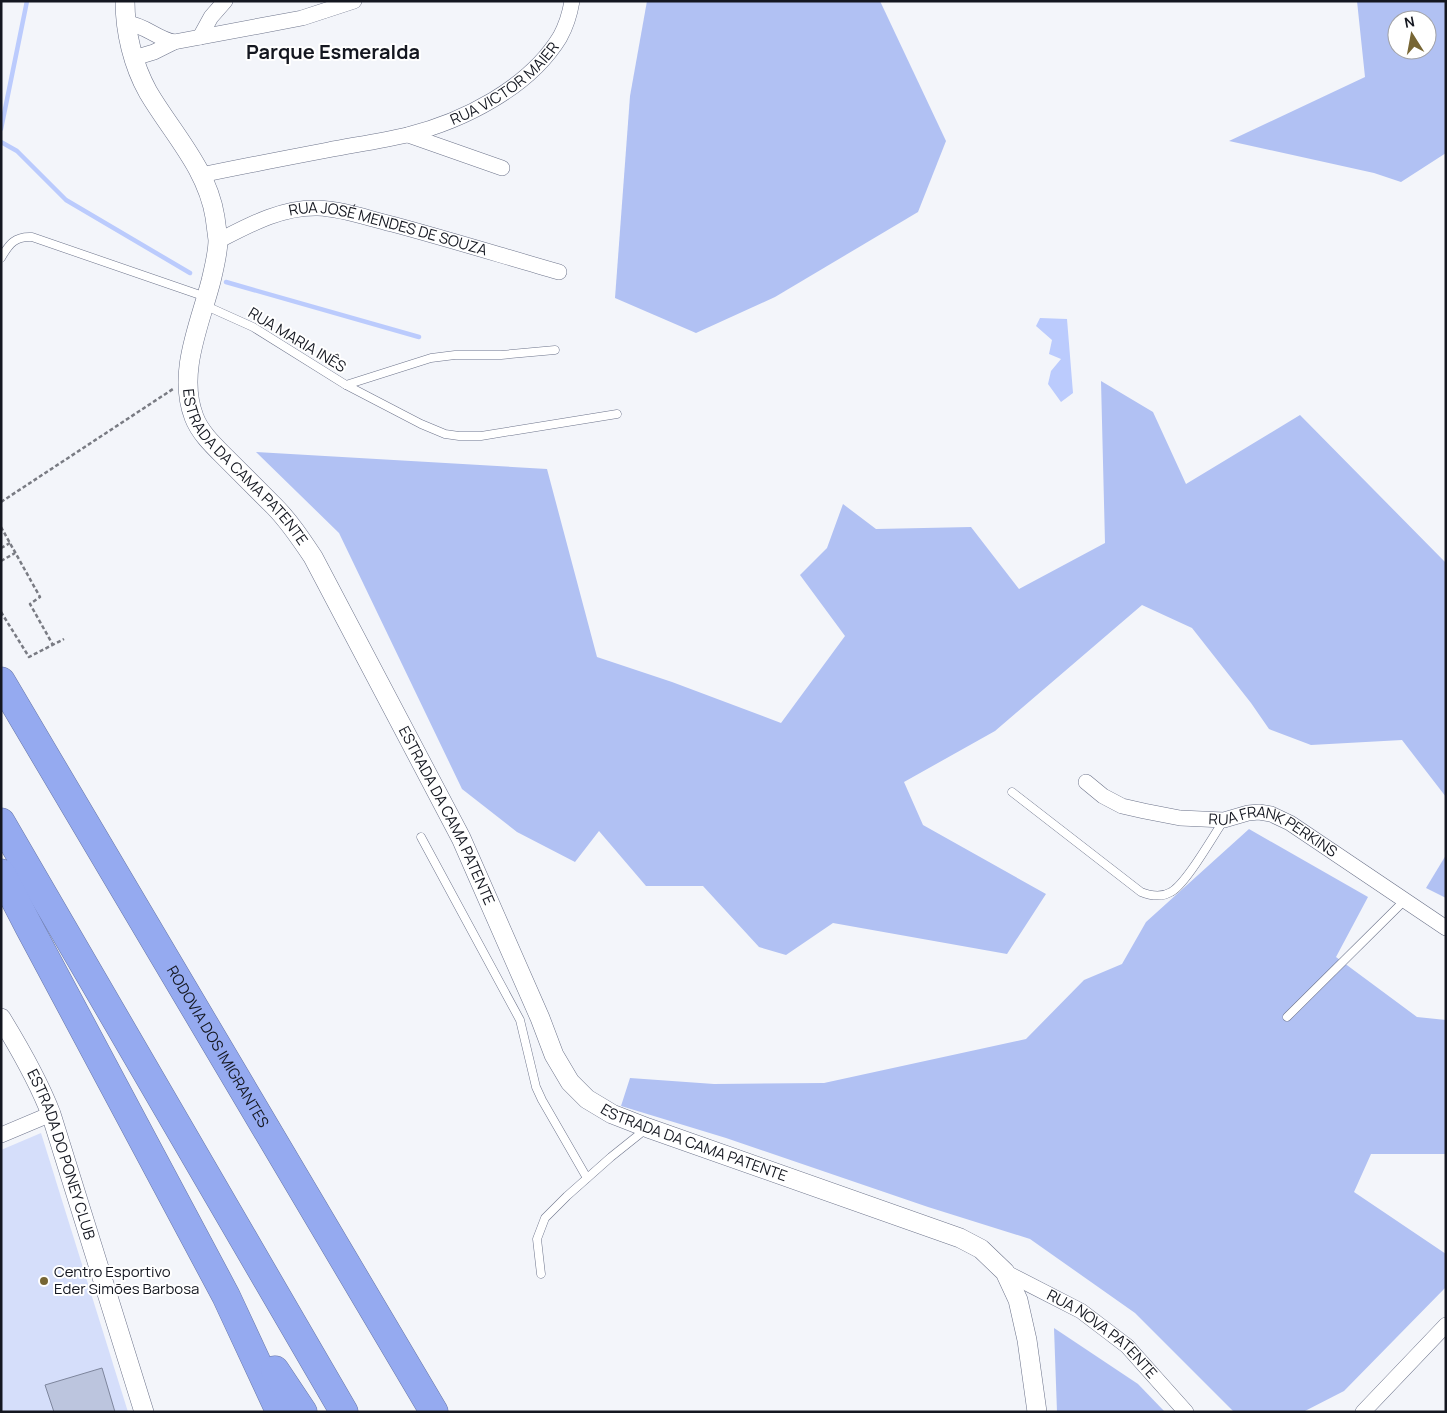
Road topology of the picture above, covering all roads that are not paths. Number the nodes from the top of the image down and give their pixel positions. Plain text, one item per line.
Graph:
1 (125, 1) edge
2 (224, 1) edge
3 (354, 1) edge
4 (572, 1) edge
5 (127, 24) junction
6 (200, 37) junction
7 (174, 42) junction
8 (134, 58) junction
9 (408, 135) junction
10 (502, 168) dead end
11 (201, 174) junction
12 (218, 241) junction
13 (1, 258) edge
14 (559, 272) dead end
15 (205, 301) junction
16 (555, 350) dead end
17 (346, 385) junction
18 (617, 414) dead end
19 (1, 681) edge
20 (1086, 782) dead end
21 (1012, 792) dead end
22 (1224, 820) junction
23 (1, 822) edge
24 (421, 837) dead end
25 (1, 873) edge
26 (1405, 900) junction
27 (1446, 928) edge
28 (1287, 1017) dead end
29 (1, 1018) edge
30 (51, 1114) junction
31 (648, 1128) junction
32 (1, 1135) edge
33 (587, 1178) junction
34 (1005, 1272) junction
35 (541, 1274) dead end
36 (226, 1296) junction
37 (1446, 1325) edge
38 (434, 1410) edge
39 (1365, 1411) edge
40 (144, 1412) edge
41 (280, 1412) edge
42 (304, 1412) edge
43 (344, 1412) edge
44 (1037, 1412) edge
45 (1186, 1412) edge

1 - 5 street, ESTRADA DA CAMA PATENTE
2 - 6 street
3 - 6 street
4 - 9 street, RUA VICTOR MAIER
5 - 7 street
5 - 8 street, ESTRADA DA CAMA PATENTE
6 - 7 street
7 - 8 street
8 - 11 street, ESTRADA DA CAMA PATENTE
9 - 10 street
9 - 11 street, RUA VICTOR MAIER
11 - 12 street, ESTRADA DA CAMA PATENTE
12 - 14 street, RUA JOSÉ MENDES DE SOUZA
12 - 15 street, ESTRADA DA CAMA PATENTE
13 - 15 lane, RUA MARIA INÊS
15 - 17 lane, RUA MARIA INÊS
15 - 31 street, ESTRADA DA CAMA PATENTE
16 - 17 lane, RUA MARIA INÊS
17 - 18 lane
19 - 38 highway, RODOVIA DOS IMIGRANTES
20 - 22 street, RUA FRANK PERKINS
21 - 22 lane
22 - 26 street, RUA FRANK PERKINS
23 - 43 highway
24 - 33 lane
25 - 36 highway
26 - 27 street, RUA FRANK PERKINS
26 - 28 lane
29 - 30 street, ESTRADA DO PONEY CLUB
30 - 32 street
30 - 40 street, ESTRADA DO PONEY CLUB
31 - 33 lane
31 - 34 street, ESTRADA DA CAMA PATENTE
33 - 35 lane
34 - 44 street, ESTRADA DA CAMA PATENTE
34 - 45 street, RUA NOVA PATENTE
36 - 41 highway
36 - 42 highway
37 - 39 street

